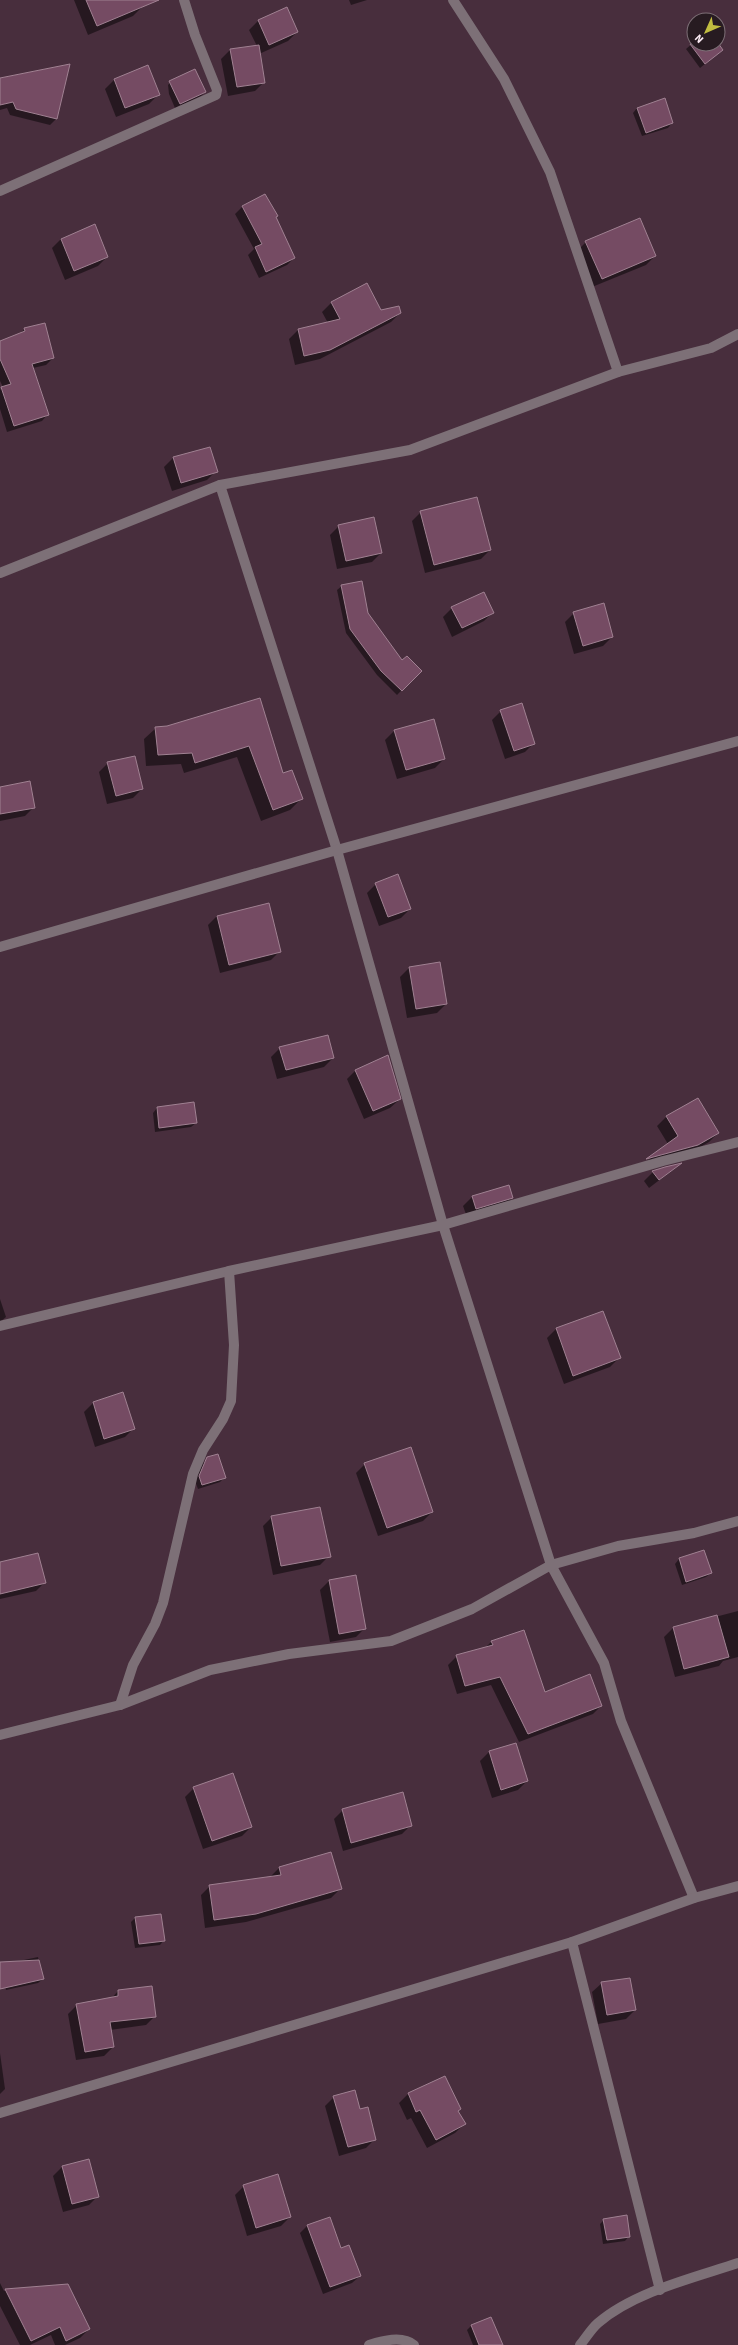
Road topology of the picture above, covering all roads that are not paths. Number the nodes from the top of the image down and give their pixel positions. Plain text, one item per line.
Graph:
1 (184, 0) edge
2 (453, 0) edge
3 (0, 191) edge
4 (738, 334) edge
5 (618, 372) junction
6 (220, 485) junction
7 (0, 573) edge
8 (738, 741) edge
9 (337, 850) junction
10 (0, 947) edge
11 (738, 1142) edge
12 (443, 1225) junction
13 (229, 1271) junction
14 (0, 1326) edge
15 (738, 1521) edge
16 (551, 1565) junction
17 (120, 1705) junction
18 (0, 1735) edge
19 (738, 1886) edge
20 (694, 1898) junction
21 (572, 1942) junction
22 (0, 2113) edge
23 (738, 2263) edge
24 (660, 2290) junction
25 (369, 2345) edge
26 (414, 2345) edge
27 (580, 2345) edge

1 - 3 street
2 - 5 street
4 - 5 street
5 - 6 street
6 - 7 street
6 - 9 street
8 - 9 street
9 - 10 street
9 - 12 street
11 - 12 street
12 - 13 street
12 - 16 street
13 - 14 street
13 - 17 street
15 - 16 street
16 - 17 street
16 - 20 street
17 - 18 street
19 - 20 street
20 - 21 street
21 - 22 street
21 - 24 street
23 - 24 street
24 - 27 street
25 - 26 street

